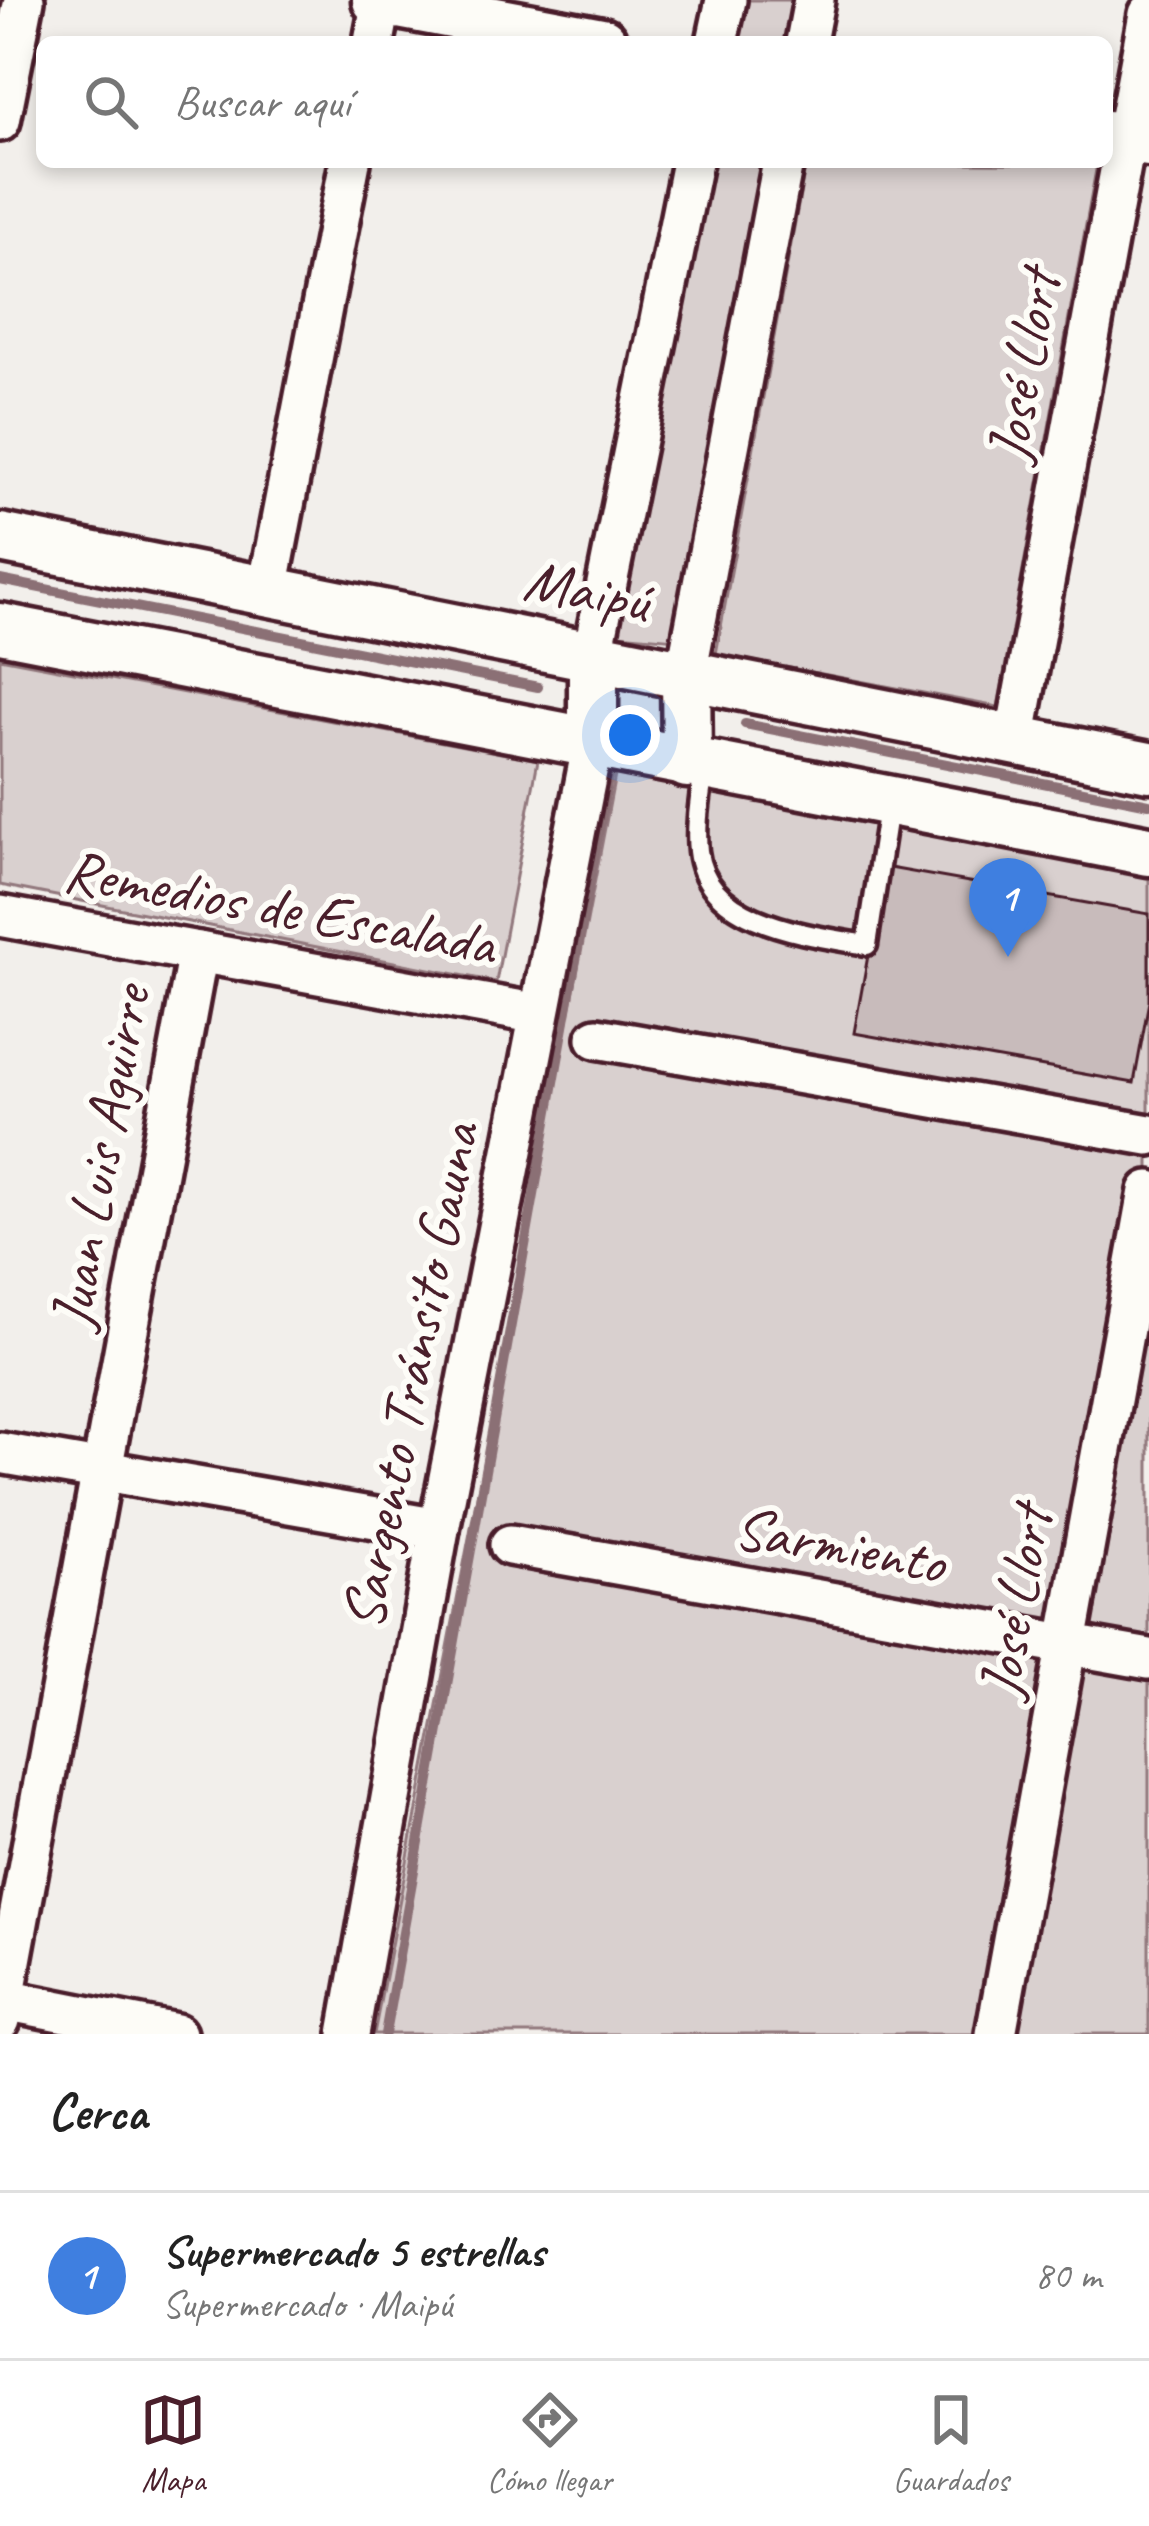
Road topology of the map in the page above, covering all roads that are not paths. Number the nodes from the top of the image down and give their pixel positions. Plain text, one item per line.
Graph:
1 (24, 0) edge
2 (380, 0) edge
3 (726, 0) edge
4 (814, 0) edge
5 (1149, 14) edge
6 (375, 36) edge
7 (570, 36) edge
8 (718, 36) edge
9 (807, 36) edge
10 (0, 121) edge
11 (1127, 138) edge
12 (349, 168) edge
13 (691, 168) edge
14 (783, 168) edge
15 (0, 538) edge
16 (266, 594) junction
17 (0, 628) edge
18 (593, 653) junction
19 (686, 674) junction
20 (1015, 740) junction
21 (593, 742) junction
22 (696, 765) junction
23 (1149, 767) edge
24 (889, 801) junction
25 (1149, 851) edge
26 (0, 916) edge
27 (198, 952) junction
28 (539, 1014) junction
29 (597, 1038) dead end
30 (1149, 1135) edge
31 (1149, 1191) edge
32 (0, 1453) edge
33 (101, 1471) junction
34 (439, 1529) junction
35 (510, 1545) dead end
36 (1066, 1646) junction
37 (1149, 1660) edge
38 (1, 2006) edge
39 (176, 2034) edge
40 (349, 2034) edge
41 (996, 2034) edge

1 - 10 street
2 - 6 street
2 - 7 street
3 - 8 street
4 - 9 street
5 - 11 street, José Llort
11 - 20 street, José Llort
12 - 16 street
13 - 18 street
14 - 19 street
15 - 16 street, Maipú
16 - 18 street, Maipú
17 - 21 street
18 - 19 street, Maipú
18 - 21 street
19 - 20 street, Maipú
19 - 22 street
20 - 23 street, Maipú
21 - 22 street
21 - 28 street, Sargento Tránsito Gauna
22 - 24 street
22 - 24 lane
24 - 25 street
26 - 27 street, Remedios de Escalada
27 - 28 street, Remedios de Escalada
27 - 33 street, Juan Luis Aguirre
28 - 34 street, Sargento Tránsito Gauna
29 - 30 street
31 - 36 street, José Llort
32 - 33 street
33 - 34 street
33 - 38 street, Juan Luis Aguirre
34 - 40 street, Sargento Tránsito Gauna
35 - 36 street, Sarmiento
36 - 37 street, Sarmiento
36 - 41 street, José Llort
38 - 39 street

